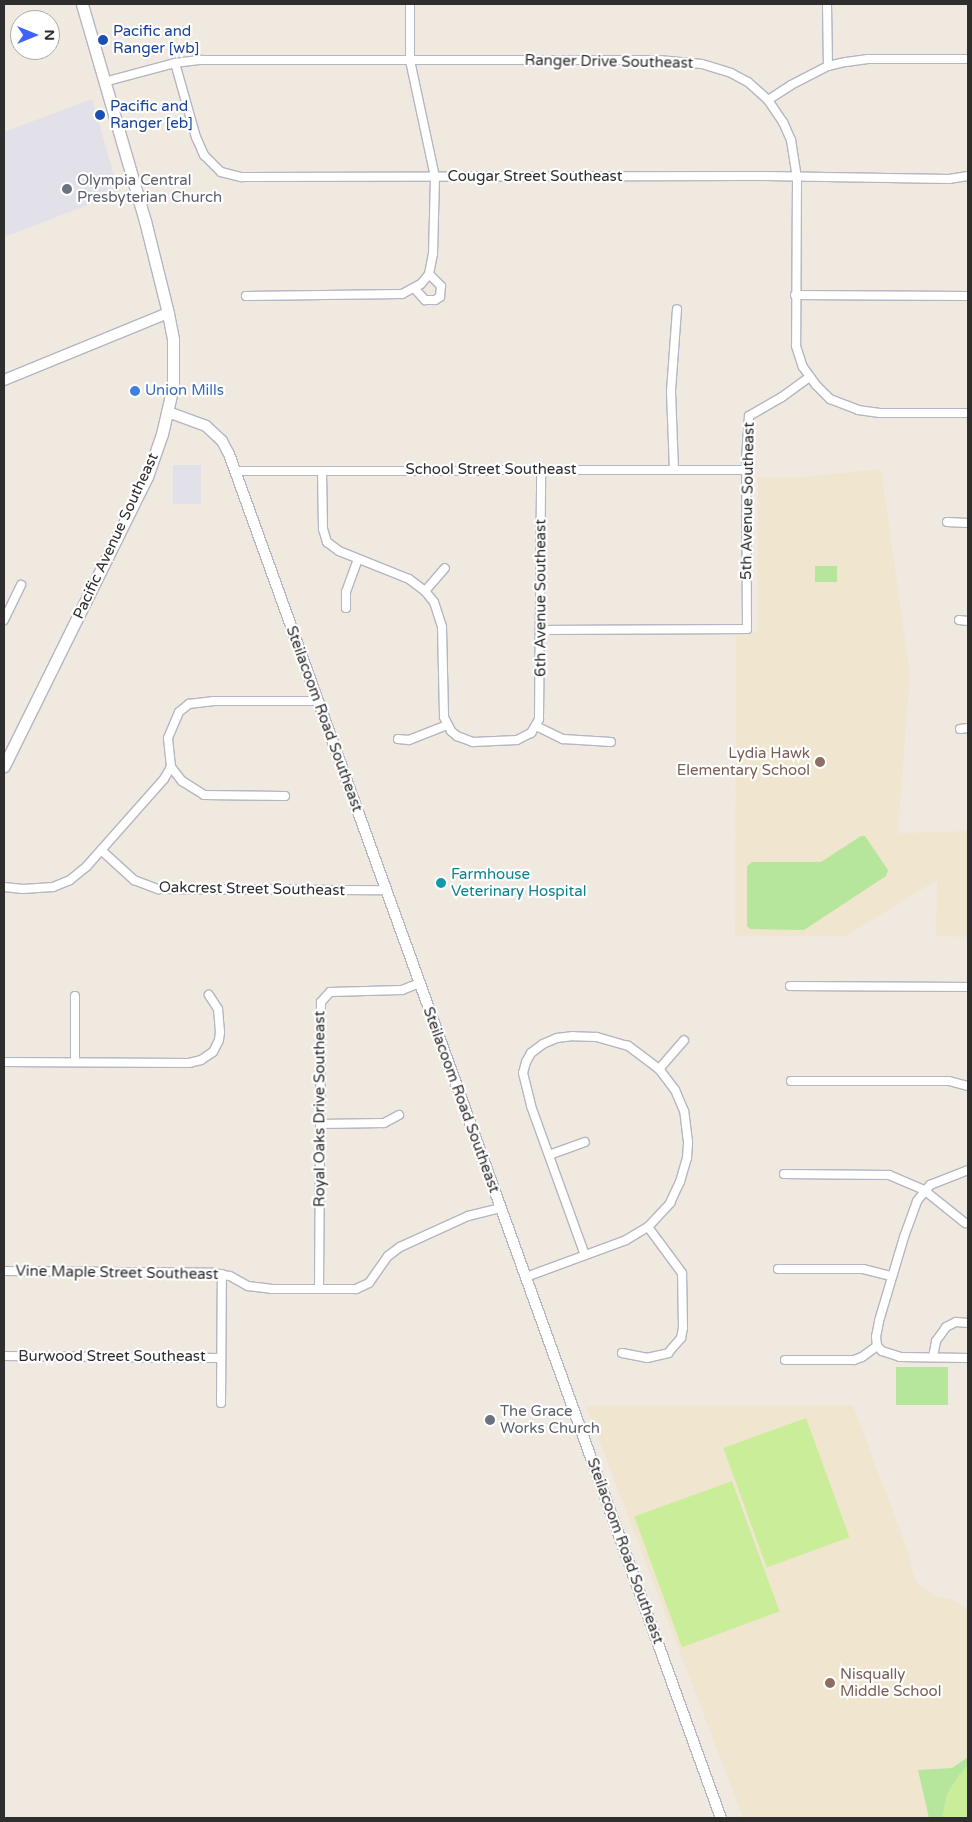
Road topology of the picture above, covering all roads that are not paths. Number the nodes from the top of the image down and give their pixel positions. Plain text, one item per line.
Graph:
1 (82, 4) edge
2 (410, 4) edge
3 (826, 4) edge
4 (968, 59) edge
5 (410, 60) junction
6 (175, 64) junction
7 (828, 66) junction
8 (104, 82) junction
9 (768, 100) junction
10 (968, 176) edge
11 (435, 177) junction
12 (797, 177) junction
13 (429, 274) junction
14 (418, 287) junction
15 (795, 295) junction
16 (246, 296) dead end
17 (968, 296) edge
18 (677, 309) dead end
19 (168, 313) junction
20 (810, 376) junction
21 (4, 380) edge
22 (168, 412) junction
23 (968, 413) edge
24 (322, 470) junction
25 (541, 470) junction
26 (674, 470) junction
27 (746, 470) junction
28 (235, 471) junction
29 (947, 522) dead end
30 (968, 523) edge
31 (358, 559) junction
32 (445, 568) dead end
33 (21, 585) dead end
34 (425, 591) junction
35 (346, 608) dead end
36 (4, 620) edge
37 (959, 620) dead end
38 (968, 621) edge
39 (541, 630) junction
40 (317, 701) junction
41 (447, 725) junction
42 (536, 726) junction
43 (398, 739) dead end
44 (610, 742) dead end
45 (4, 766) edge
46 (171, 766) junction
47 (285, 796) dead end
48 (101, 850) junction
49 (4, 887) edge
50 (386, 890) junction
51 (419, 983) junction
52 (790, 986) dead end
53 (968, 987) edge
54 (209, 995) dead end
55 (75, 996) dead end
56 (684, 1040) dead end
57 (4, 1062) edge
58 (75, 1062) junction
59 (659, 1069) junction
60 (791, 1081) dead end
61 (968, 1086) edge
62 (400, 1116) dead end
63 (320, 1124) junction
64 (585, 1142) dead end
65 (549, 1155) junction
66 (968, 1170) edge
67 (784, 1174) dead end
68 (924, 1190) junction
69 (502, 1208) junction
70 (965, 1224) dead end
71 (648, 1227) junction
72 (585, 1255) junction
73 (778, 1269) dead end
74 (4, 1271) edge
75 (222, 1274) junction
76 (892, 1276) junction
77 (526, 1277) junction
78 (319, 1289) junction
79 (968, 1323) edge
80 (877, 1346) junction
81 (622, 1353) dead end
82 (4, 1356) edge
83 (933, 1357) junction
84 (220, 1358) junction
85 (968, 1358) edge
86 (785, 1360) dead end
87 (221, 1403) dead end
88 (721, 1818) edge

1 - 8 main road, Pacific Avenue Southeast
2 - 5 street
3 - 7 street
4 - 7 street
5 - 6 street, Ranger Drive Southeast
5 - 9 street, Ranger Drive Southeast
5 - 11 street
6 - 8 street, Ranger Drive Southeast
6 - 11 street, Cougar Street Southeast
7 - 9 street
8 - 19 main road, Pacific Avenue Southeast
9 - 12 street, Ranger Drive Southeast
10 - 12 street, Cougar Street Southeast
11 - 12 street, Cougar Street Southeast
11 - 13 street
12 - 15 street, Ranger Drive Southeast
13 - 14 street
13 - 14 street
14 - 16 street
15 - 17 street
15 - 20 street, Ranger Drive Southeast
18 - 26 street
19 - 21 street
19 - 22 main road, Pacific Avenue Southeast
20 - 23 street, Ranger Drive Southeast
20 - 27 street, 5th Avenue Southeast
22 - 28 street, Steilacoom Road Southeast
22 - 45 main road, Pacific Avenue Southeast
24 - 25 street, School Street Southeast
24 - 28 street, School Street Southeast
24 - 31 street
25 - 26 street, School Street Southeast
25 - 39 street, 6th Avenue Southeast
26 - 27 street, School Street Southeast
27 - 39 street, 5th Avenue Southeast
28 - 40 street, Steilacoom Road Southeast
29 - 30 street
31 - 34 street
31 - 35 street
32 - 34 street
33 - 36 street
34 - 41 street
37 - 38 street
39 - 42 street, 6th Avenue Southeast
40 - 46 street
40 - 50 street, Steilacoom Road Southeast
41 - 42 street
41 - 43 street
42 - 44 street
46 - 47 street
46 - 48 street
48 - 49 street
48 - 50 street, Oakcrest Street Southeast
50 - 51 street, Steilacoom Road Southeast
51 - 63 street, Royal Oaks Drive Southeast
51 - 69 street, Steilacoom Road Southeast
52 - 53 street
54 - 58 street
55 - 58 street
56 - 59 street
57 - 58 street
59 - 65 street
59 - 71 street
60 - 61 street
62 - 63 street
63 - 78 street, Royal Oaks Drive Southeast
64 - 65 street
65 - 72 street
66 - 68 street
67 - 68 street
68 - 70 street
68 - 76 street
69 - 77 street, Steilacoom Road Southeast
69 - 78 street, Vine Maple Street Southeast
71 - 72 street
71 - 81 street
72 - 77 street
73 - 76 street
74 - 75 street, Vine Maple Street Southeast
75 - 78 street, Vine Maple Street Southeast
75 - 84 street
76 - 80 street
77 - 88 street, Steilacoom Road Southeast
79 - 83 street
80 - 83 street
80 - 86 street
82 - 84 street, Burwood Street Southeast
83 - 85 street
84 - 87 street

